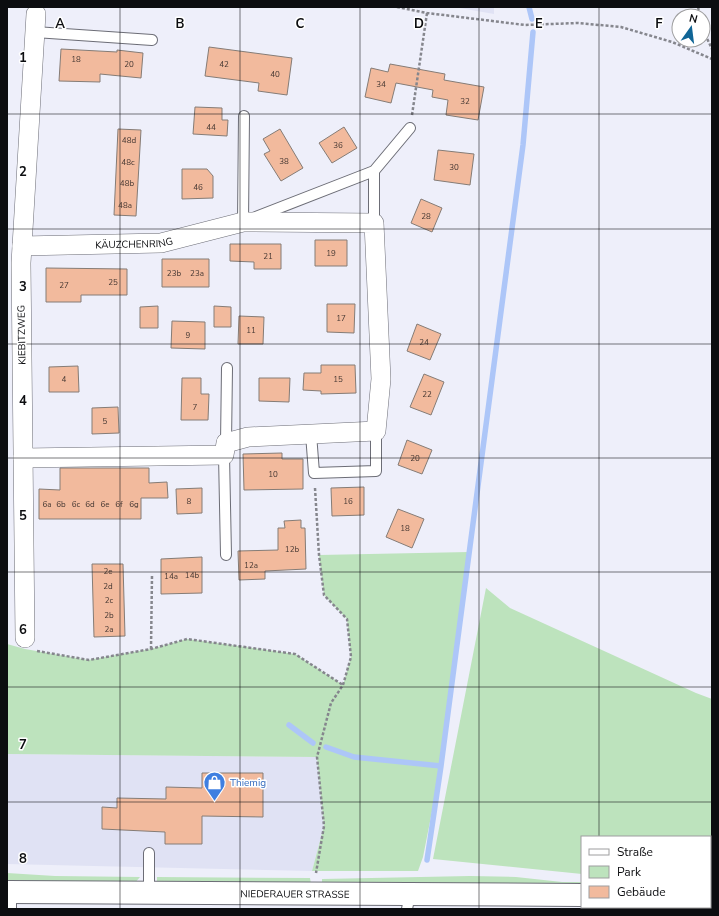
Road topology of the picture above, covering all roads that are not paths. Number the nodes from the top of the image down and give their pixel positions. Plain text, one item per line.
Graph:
1 (35, 23) joint
2 (152, 40) dead end
3 (244, 116) dead end
4 (410, 128) road end
5 (374, 171) junction
6 (243, 222) junction
7 (374, 222) junction
8 (17, 257) edge
9 (227, 368) dead end
10 (376, 431) junction
11 (311, 434) junction
12 (225, 449) junction
13 (23, 458) junction
14 (15, 510) edge
15 (226, 555) dead end
16 (28, 644) road end
17 (149, 853) dead end
18 (149, 893) junction
19 (581, 895) edge
20 (10, 898) edge
21 (408, 902) edge

1 - 2 lane, KIEBITZWEG
1 - 8 street, KIEBITZWEG
3 - 6 lane
4 - 5 lane, KÄUZCHENRING
5 - 6 lane, KÄUZCHENRING
5 - 7 lane
6 - 7 street, KÄUZCHENRING
6 - 8 street, KÄUZCHENRING
7 - 10 street
8 - 13 street, KIEBITZWEG
9 - 12 lane
10 - 11 street
10 - 11 lane
11 - 12 street
12 - 13 street
12 - 15 lane
13 - 14 street, KIEBITZWEG
14 - 16 street, KIEBITZWEG
17 - 18 lane
18 - 20 main road, NIEDERAUER STRASSE
18 - 21 main road, NIEDERAUER STRASSE
19 - 21 main road, NIEDERAUER STRASSE

